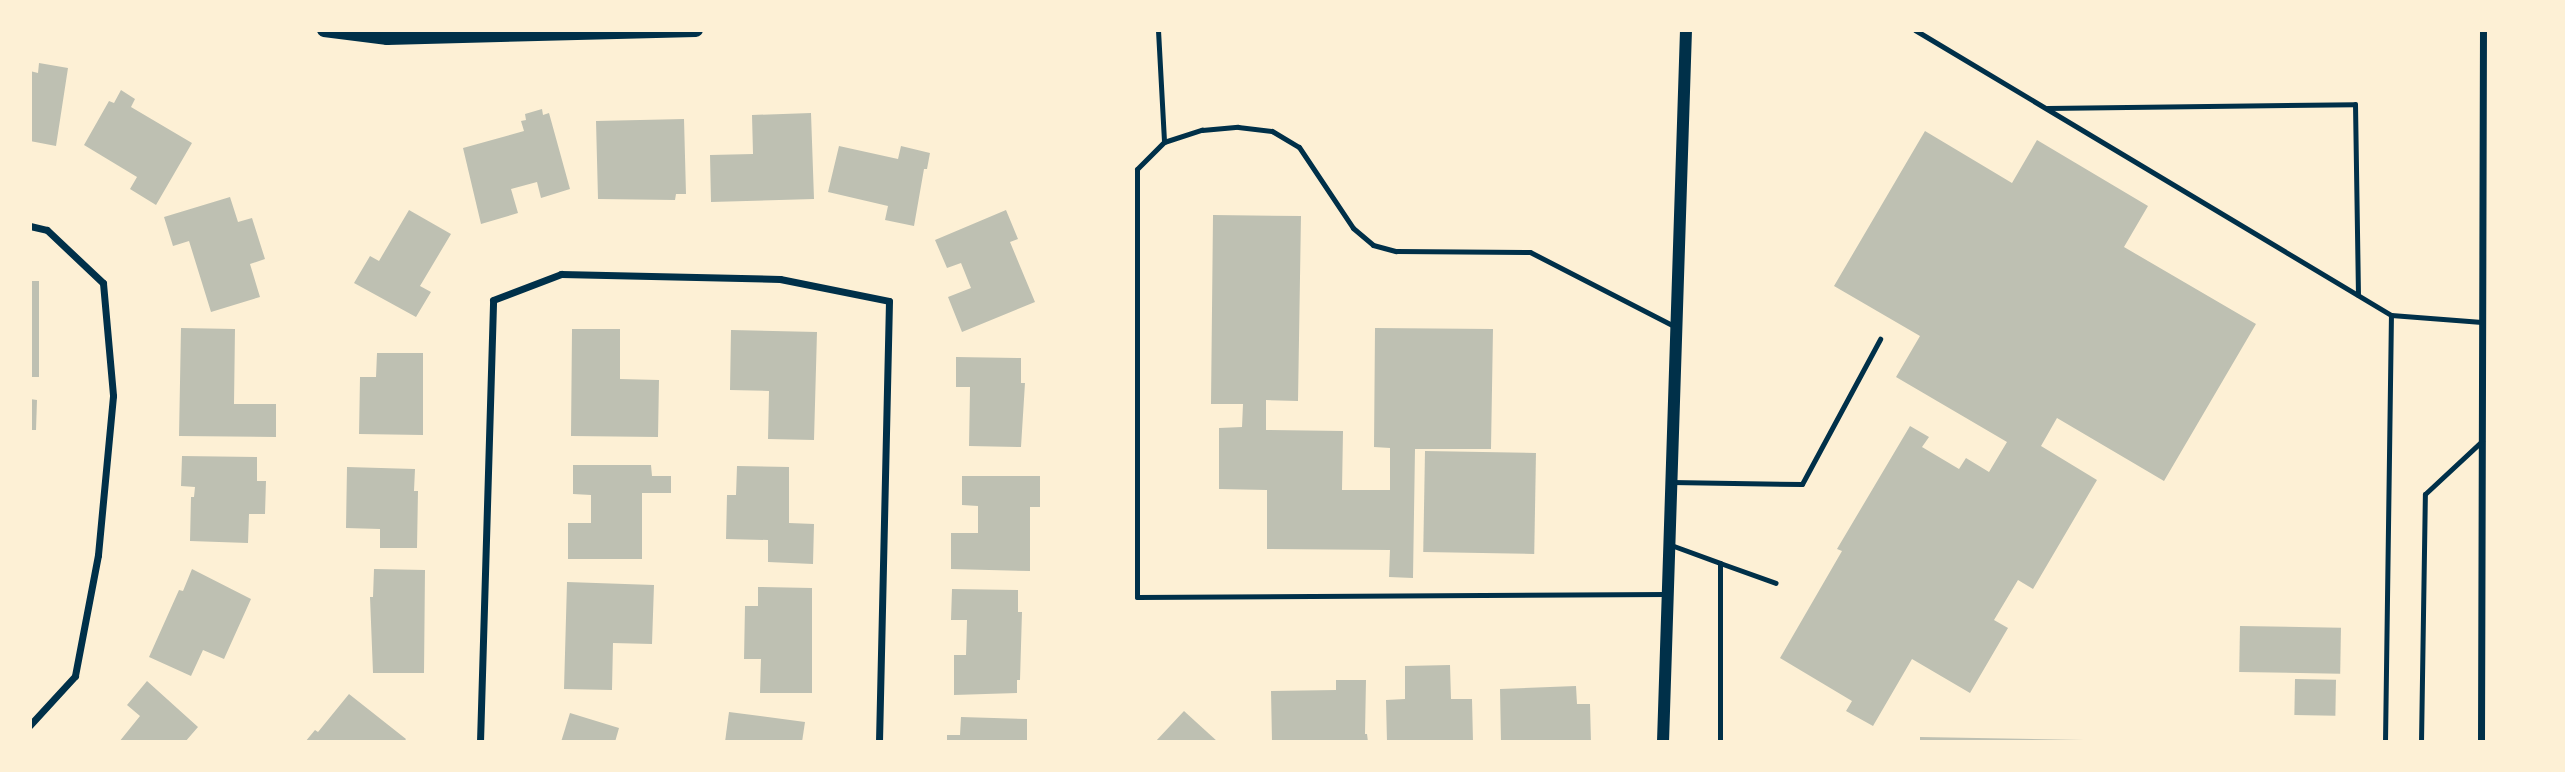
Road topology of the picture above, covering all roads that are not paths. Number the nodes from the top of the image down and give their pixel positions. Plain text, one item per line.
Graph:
1 (324, 30) edge
2 (696, 30) edge
3 (1158, 30) edge
4 (1686, 30) edge
5 (1915, 30) edge
6 (2483, 30) edge
7 (387, 34) edge
8 (2044, 108) junction
9 (1164, 142) junction
10 (30, 226) edge
11 (2358, 295) junction
12 (2391, 315) junction
13 (2482, 322) junction
14 (1676, 327) junction
15 (1880, 339) dead end
16 (2482, 441) junction
17 (1671, 482) junction
18 (1669, 544) junction
19 (1720, 563) junction
20 (1776, 583) dead end
21 (1667, 594) junction
22 (30, 725) edge
23 (480, 742) edge
24 (879, 742) edge
25 (1662, 742) edge
26 (1720, 742) edge
27 (2385, 742) edge
28 (2421, 742) edge
29 (2481, 742) edge

1 - 7 main road
2 - 7 main road
3 - 9 lane
4 - 14 street
5 - 8 lane
6 - 13 street
8 - 11 lane
8 - 11 lane
9 - 14 lane
9 - 21 lane
10 - 22 street
11 - 12 lane
12 - 13 lane
12 - 27 lane
13 - 16 street
14 - 17 street
15 - 17 lane
16 - 28 lane
16 - 29 street
17 - 18 street
18 - 19 lane
18 - 21 street
19 - 20 lane
19 - 26 lane
21 - 25 street
23 - 24 street

